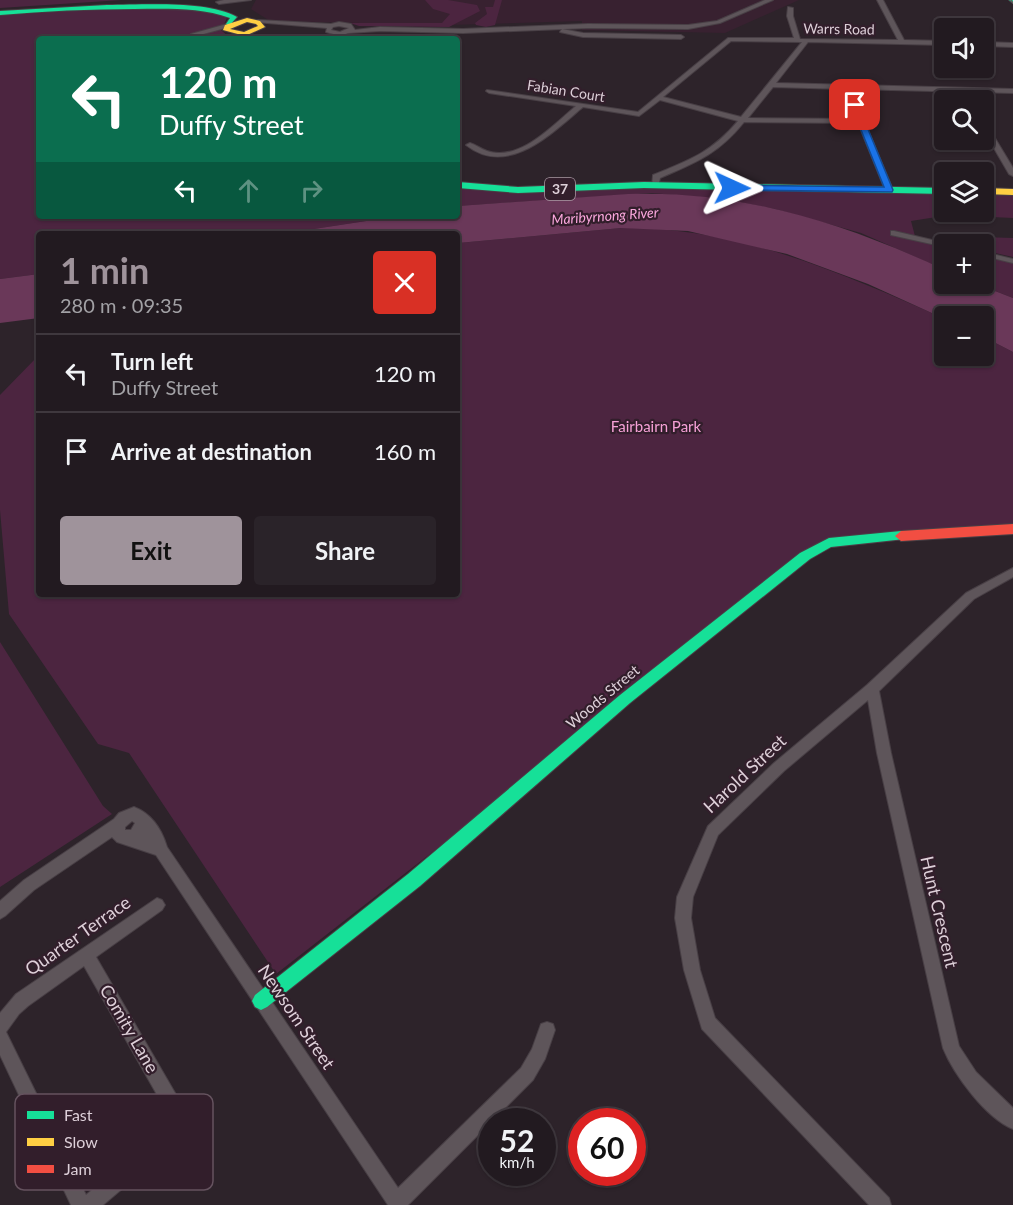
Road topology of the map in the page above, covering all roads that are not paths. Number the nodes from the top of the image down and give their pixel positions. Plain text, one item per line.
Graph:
1 (160, 0) edge
2 (204, 0) edge
3 (248, 0) edge
4 (253, 0) edge
5 (762, 0) edge
6 (770, 0) edge
7 (880, 0) edge
8 (219, 2) junction
9 (242, 8) dead end
10 (790, 8) dead end
11 (0, 11) edge
12 (555, 26) junction
13 (256, 29) edge
14 (231, 31) edge
15 (332, 31) junction
16 (349, 32) edge
17 (199, 36) edge
18 (339, 36) edge
19 (681, 37) dead end
20 (800, 42) junction
21 (902, 42) junction
22 (934, 43) edge
23 (994, 44) edge
24 (1013, 45) edge
25 (772, 85) junction
26 (847, 87) junction
27 (963, 90) edge
28 (489, 91) dead end
29 (994, 91) edge
30 (1013, 91) edge
31 (659, 98) junction
32 (581, 106) junction
33 (746, 117) junction
34 (861, 122) junction
35 (994, 141) edge
36 (470, 145) dead end
37 (1013, 174) edge
38 (662, 181) junction
39 (460, 185) edge
40 (889, 190) junction
41 (934, 191) edge
42 (994, 192) edge
43 (1013, 192) edge
44 (894, 233) dead end
45 (934, 242) edge
46 (994, 256) edge
47 (1013, 261) edge
48 (1013, 529) edge
49 (1013, 572) edge
50 (872, 689) junction
51 (123, 833) junction
52 (161, 850) junction
53 (157, 905) dead end
54 (0, 911) edge
55 (86, 955) junction
56 (261, 1001) junction
57 (0, 1027) edge
58 (547, 1030) dead end
59 (0, 1038) edge
60 (27, 1094) edge
61 (166, 1094) edge
62 (1013, 1120) edge
63 (74, 1190) edge
64 (107, 1190) edge
65 (398, 1203) edge
66 (81, 1205) edge
67 (89, 1205) edge
68 (882, 1205) edge

1 - 11 main road
2 - 8 main road
3 - 8 street
4 - 9 street
5 - 12 street
6 - 12 street
7 - 21 street
8 - 13 main road
10 - 20 street
11 - 14 main road
12 - 16 street
12 - 19 street
13 - 14 main road
13 - 15 street
14 - 17 street
15 - 16 street
15 - 18 street
20 - 21 street, Warrs Road
20 - 25 street
20 - 31 street, Warrs Road
21 - 22 street, Warrs Road
23 - 24 street
25 - 26 street
25 - 33 street
26 - 27 street
26 - 34 street
28 - 32 street, Fabian Court
29 - 30 street
31 - 32 street, Fabian Court
31 - 33 street
32 - 36 street
33 - 34 street
33 - 38 street
34 - 40 street
35 - 37 street
38 - 39 main road, 37
38 - 40 main road, 37
40 - 41 main road, 37
42 - 43 main road
44 - 45 street
46 - 47 street
48 - 56 main road, Woods Street
49 - 50 street, Harold Street
50 - 62 street, Hunt Crescent
50 - 68 street, Harold Street
51 - 52 street
51 - 52 street, Newsom Street
51 - 54 street
52 - 56 street, Newsom Street
53 - 55 street, Quarter Terrace
55 - 57 street, Quarter Terrace
55 - 61 street, Comity Lane
56 - 65 street, Newsom Street
58 - 65 street
59 - 60 street
63 - 66 street
64 - 67 street, Comity Lane

